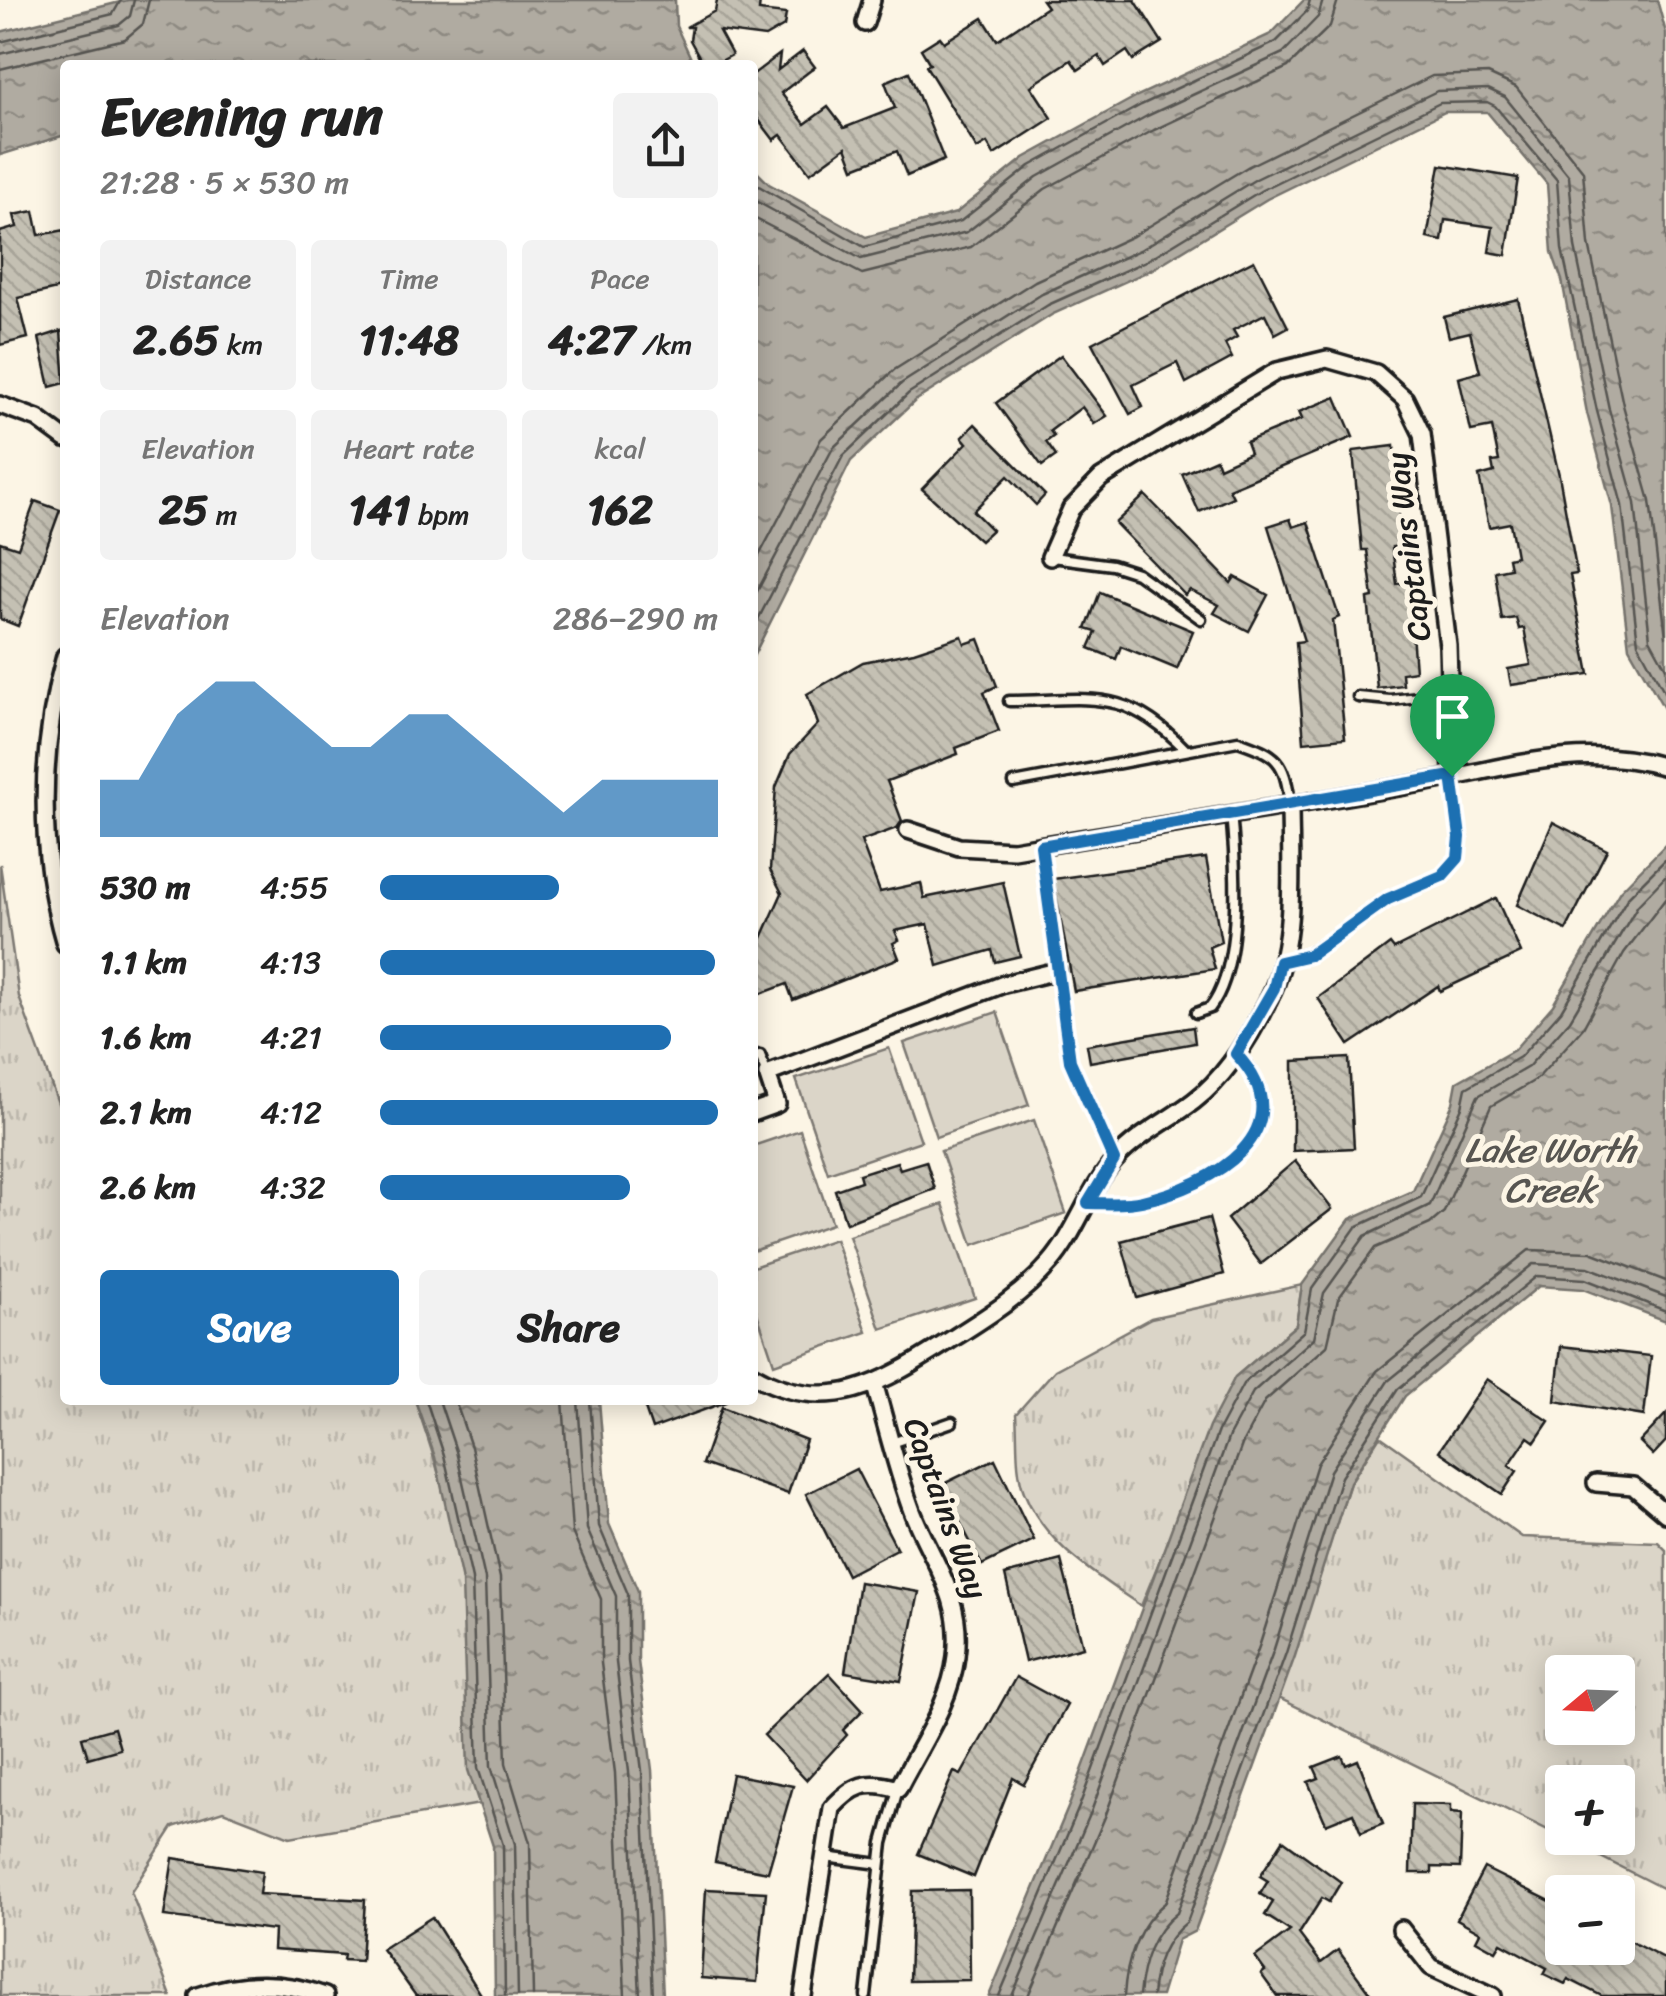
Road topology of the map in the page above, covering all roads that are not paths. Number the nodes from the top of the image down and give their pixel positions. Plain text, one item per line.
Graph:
1 (872, 0) edge
2 (864, 23) dead end
3 (0, 406) edge
4 (60, 435) edge
5 (1050, 557) joint
6 (1201, 619) dead end
7 (60, 681) edge
8 (1449, 694) junction
9 (1358, 697) dead end
10 (1010, 701) dead end
11 (1186, 750) junction
12 (1666, 768) edge
13 (1452, 776) junction
14 (1014, 782) dead end
15 (1290, 802) junction
16 (1230, 813) junction
17 (908, 830) dead end
18 (1041, 846) junction
19 (60, 921) edge
20 (1280, 962) junction
21 (1057, 972) junction
22 (1196, 1012) dead end
23 (1236, 1054) junction
24 (758, 1055) edge
25 (767, 1074) junction
26 (758, 1111) edge
27 (1114, 1160) junction
28 (1088, 1203) junction
29 (758, 1377) edge
30 (874, 1386) junction
31 (952, 1422) dead end
32 (892, 1443) junction
33 (1596, 1483) dead end
34 (1666, 1514) edge
35 (898, 1789) junction
36 (825, 1857) junction
37 (880, 1864) junction
38 (1401, 1929) dead end
39 (198, 1996) edge
40 (325, 1996) edge
41 (803, 1996) edge
42 (866, 1996) edge
43 (1492, 1996) edge

1 - 2 street
3 - 4 street
5 - 6 lane
5 - 8 street, Captains Way
7 - 19 street
8 - 9 lane
8 - 13 street, Captains Way
10 - 11 lane
11 - 14 lane
11 - 15 lane
12 - 13 street
13 - 15 street
13 - 20 lane
15 - 16 street
15 - 20 street, Captains Way
16 - 18 street
16 - 22 lane
17 - 18 street
18 - 21 lane
20 - 23 street, Captains Way
21 - 25 street
21 - 27 lane
23 - 27 street, Captains Way
23 - 28 lane
24 - 25 lane
25 - 26 street
27 - 28 street, Captains Way
28 - 30 street, Captains Way
29 - 30 street, Captains Way
30 - 32 street, Captains Way
31 - 32 lane
32 - 35 street, Captains Way
33 - 34 street
35 - 36 street
35 - 37 lane
36 - 37 lane
36 - 41 street
37 - 42 lane
38 - 43 street
39 - 40 street

